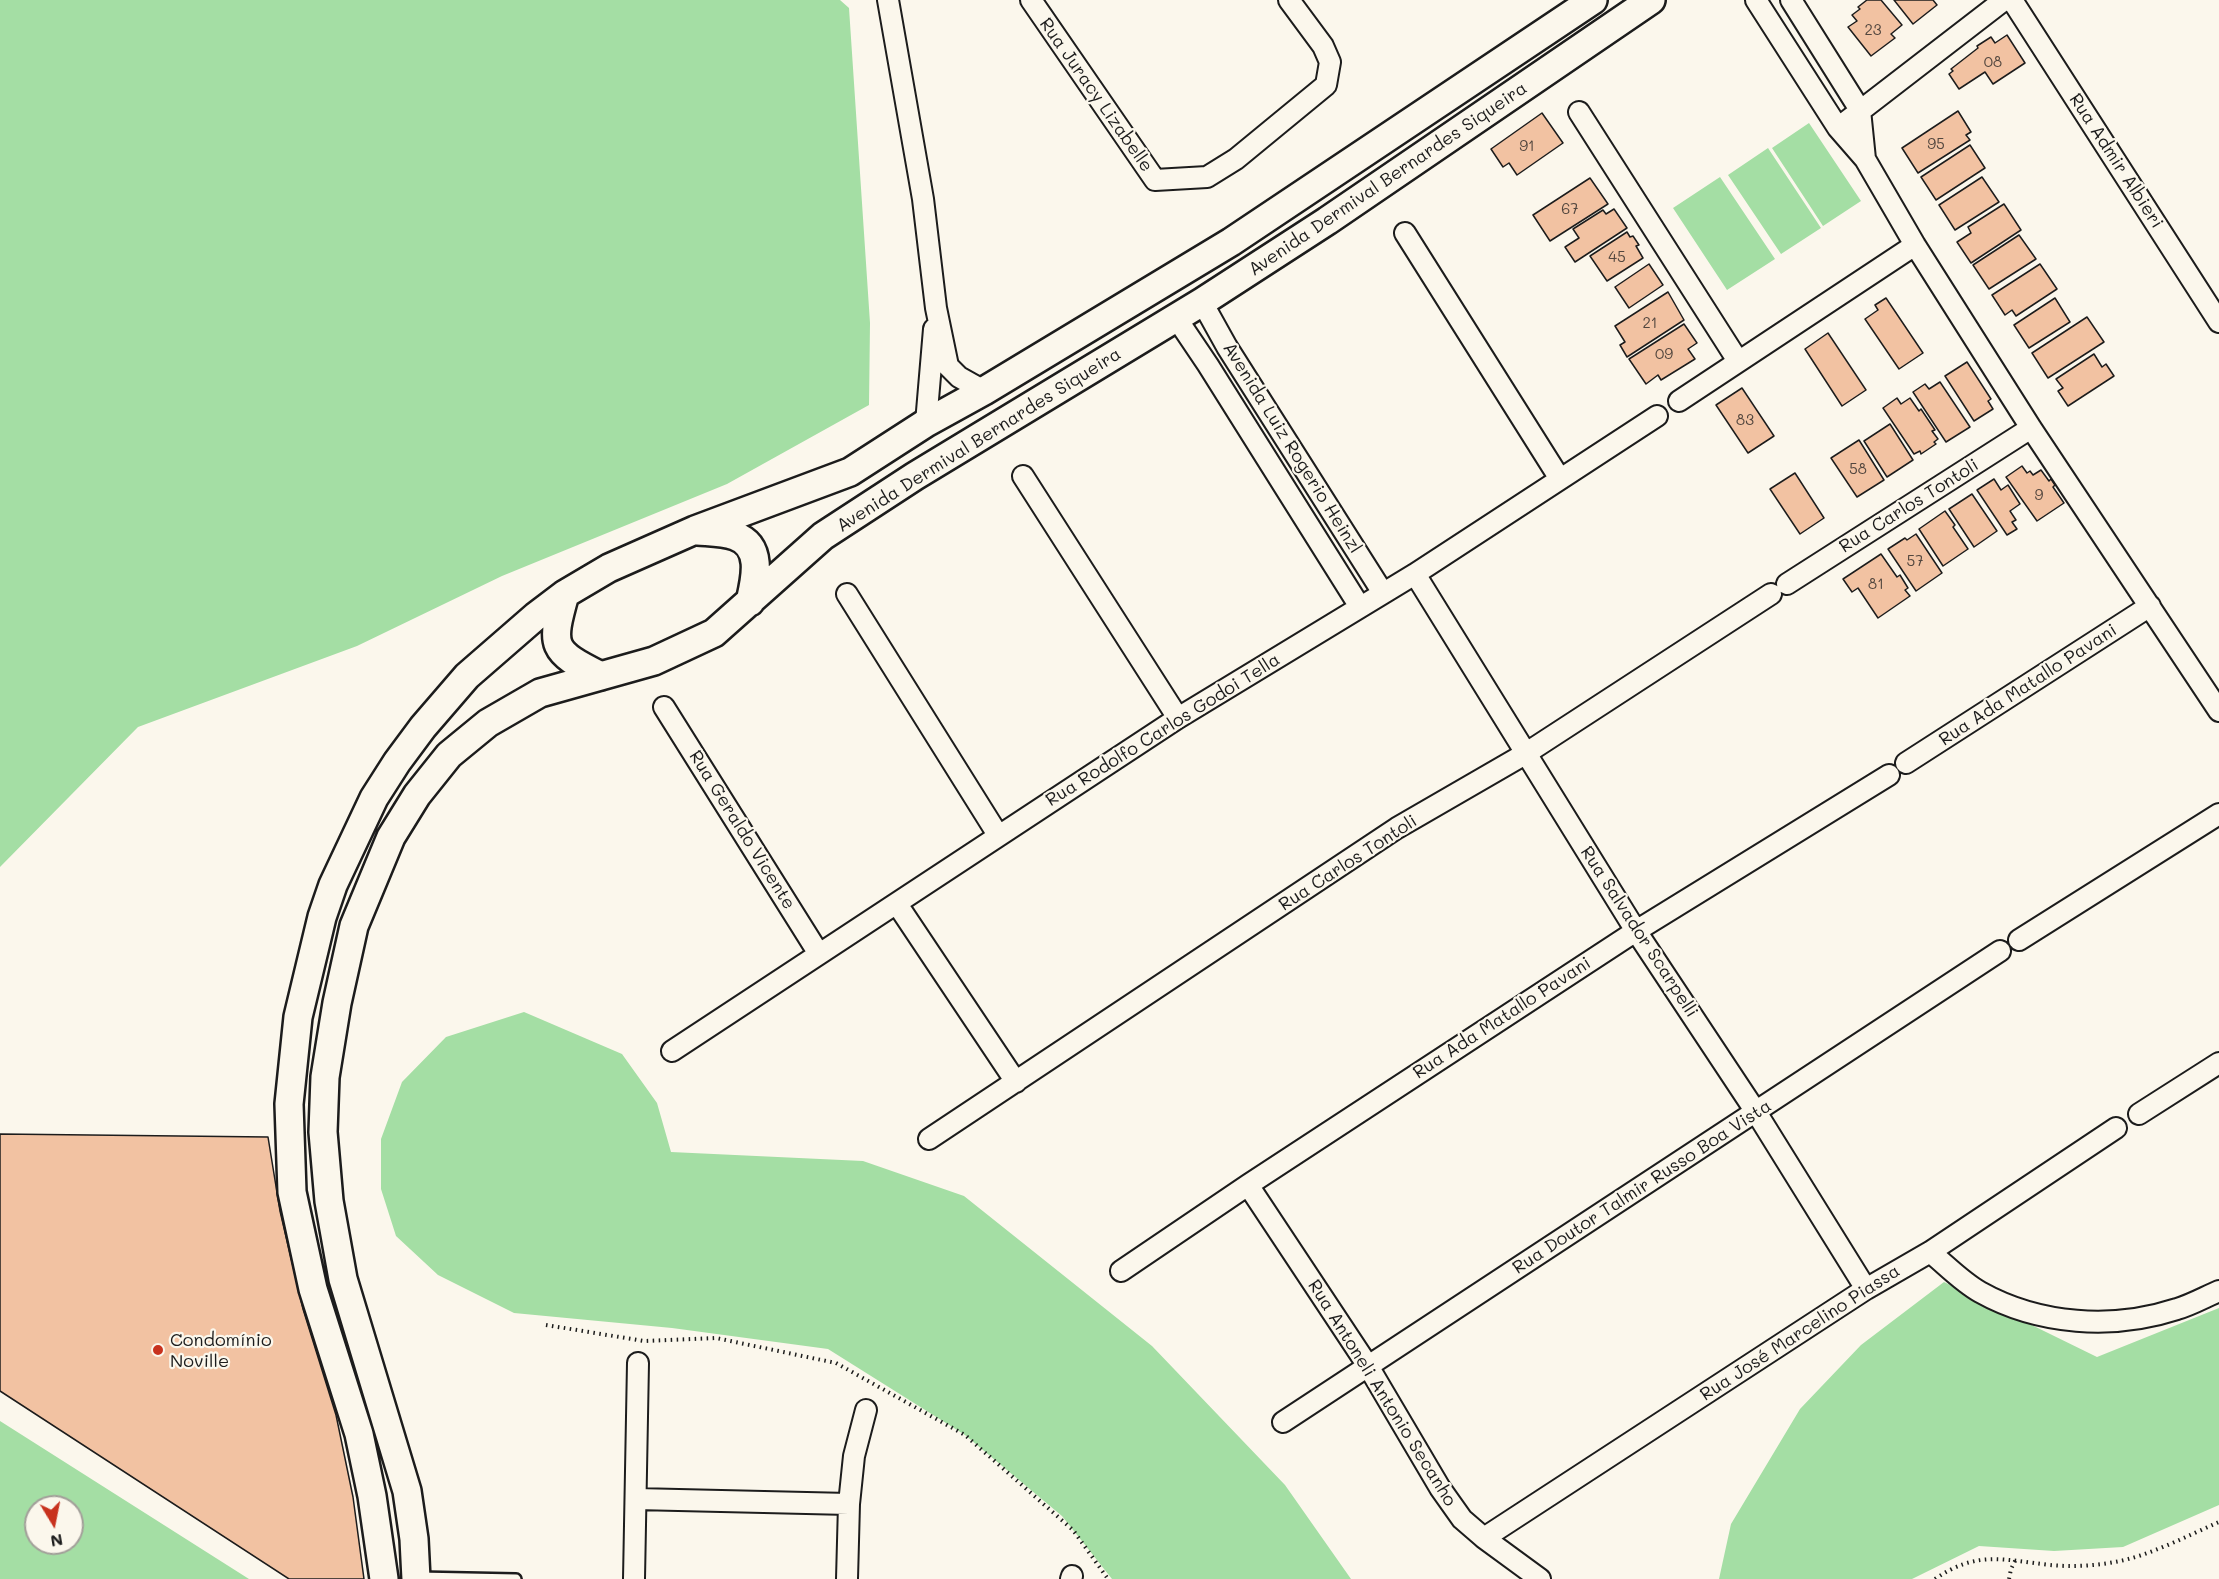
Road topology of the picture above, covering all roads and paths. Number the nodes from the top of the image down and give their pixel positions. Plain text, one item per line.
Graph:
1 (888, 0) edge
2 (1031, 0) edge
3 (1289, 0) edge
4 (1593, 0) edge
5 (1651, 0) edge
6 (1756, 0) edge
7 (1791, 0) edge
8 (2004, 0) edge
9 (2012, 0) edge
10 (1860, 110) junction
11 (1579, 112) dead end
12 (1838, 128) junction
13 (1865, 159) junction
14 (1405, 233) dead end
15 (1915, 246) junction
16 (1202, 302) junction
17 (936, 308) junction
18 (1177, 319) junction
19 (2219, 321) edge
20 (1738, 361) junction
21 (984, 391) junction
22 (1679, 401) dead end
23 (1657, 416) dead end
24 (926, 423) junction
25 (2031, 428) junction
26 (1023, 476) dead end
27 (1560, 479) junction
28 (695, 530) junction
29 (1415, 574) junction
30 (1383, 593) junction
31 (564, 594) junction
32 (847, 594) dead end
33 (750, 602) junction
34 (2150, 606) junction
35 (1360, 608) junction
36 (601, 676) junction
37 (2218, 706) edge
38 (664, 707) dead end
39 (1178, 718) junction
40 (1525, 754) junction
41 (1906, 763) dead end
42 (1889, 775) dead end
43 (2219, 814) edge
44 (998, 836) junction
45 (897, 904) junction
46 (1636, 931) junction
47 (2019, 940) dead end
48 (2000, 951) dead end
49 (819, 954) junction
50 (672, 1051) dead end
51 (2219, 1063) edge
52 (1016, 1082) junction
53 (1756, 1112) junction
54 (2139, 1114) dead end
55 (2116, 1128) dead end
56 (929, 1138) dead end
57 (1248, 1185) junction
58 (1930, 1252) junction
59 (1121, 1271) dead end
60 (1866, 1289) junction
61 (2219, 1291) edge
62 (638, 1364) dead end
63 (1368, 1366) junction
64 (866, 1410) dead end
65 (1283, 1422) dead end
66 (636, 1499) junction
67 (849, 1504) junction
68 (2219, 1522) edge
69 (1484, 1538) junction
70 (2016, 1559) junction
71 (416, 1578) edge
72 (384, 1579) edge
73 (516, 1579) edge
74 (634, 1579) edge
75 (848, 1579) edge
76 (1540, 1579) edge
77 (1935, 1579) edge
78 (2009, 1579) edge

1 - 17 street
2 - 3 street, Rua Juracy Lizabelle
4 - 21 main road, Avenida Dermival Bernardes Siqueira
5 - 16 main road, Avenida Dermival Bernardes Siqueira
6 - 12 street
7 - 10 street
8 - 10 street
9 - 19 street, Rua Admir Albieri
10 - 12 street
10 - 13 street
11 - 20 street
12 - 13 street
13 - 15 street
14 - 27 street
15 - 20 street
15 - 25 street
16 - 18 main road, Avenida Dermival Bernardes Siqueira
16 - 30 street, Avenida Luiz Rogerio Heinzl
17 - 21 street
17 - 24 street
18 - 33 main road, Avenida Dermival Bernardes Siqueira
18 - 35 street, Avenida Luiz Rogerio Heinzl
20 - 22 street
21 - 24 main road, Avenida Dermival Bernardes Siqueira
23 - 27 street, Rua Rodolfo Carlos Godoi Tella
24 - 28 main road, Avenida Dermival Bernardes Siqueira
25 - 34 street
25 - 40 street, Rua Carlos Tontoli
26 - 39 street
27 - 29 street, Rua Rodolfo Carlos Godoi Tella
28 - 31 main road, Avenida Dermival Bernardes Siqueira
28 - 33 main road
29 - 30 street, Rua Rodolfo Carlos Godoi Tella
29 - 40 street, Rua Salvador Scarpelli
30 - 35 street, Rua Rodolfo Carlos Godoi Tella
31 - 36 main road
31 - 72 main road, Avenida Dermival Bernardes Siqueira
32 - 44 street
33 - 36 main road, Avenida Dermival Bernardes Siqueira
34 - 37 street
34 - 41 street, Rua Ada Matallo Pavani
35 - 39 street, Rua Rodolfo Carlos Godoi Tella
36 - 71 main road, Avenida Dermival Bernardes Siqueira
38 - 49 street, Rua Geraldo Vicente
39 - 44 street, Rua Rodolfo Carlos Godoi Tella
40 - 46 street, Rua Salvador Scarpelli
40 - 52 street, Rua Carlos Tontoli
42 - 46 street, Rua Ada Matallo Pavani
43 - 47 street
44 - 45 street, Rua Rodolfo Carlos Godoi Tella
45 - 49 street, Rua Rodolfo Carlos Godoi Tella
45 - 52 street
46 - 53 street, Rua Salvador Scarpelli
46 - 57 street, Rua Ada Matallo Pavani
48 - 53 street, Rua Doutor Talmir Russo Boa Vista
49 - 50 street, Rua Rodolfo Carlos Godoi Tella
51 - 54 street
52 - 56 street, Rua Carlos Tontoli
53 - 60 street, Rua Salvador Scarpelli
53 - 63 street, Rua Doutor Talmir Russo Boa Vista
55 - 58 street, Rua José Marcelino Piassa
57 - 59 street, Rua Ada Matallo Pavani
57 - 63 street, Rua Antoneli Antonio Secanho
58 - 60 street, Rua José Marcelino Piassa
58 - 61 street
60 - 69 street, Rua José Marcelino Piassa
62 - 66 street
63 - 65 street, Rua Doutor Talmir Russo Boa Vista
63 - 69 street, Rua Antoneli Antonio Secanho
64 - 67 street
66 - 67 street
66 - 74 street
67 - 75 street
68 - 70 path
69 - 76 street, Rua Antoneli Antonio Secanho
70 - 77 path
70 - 78 path
71 - 73 lane

